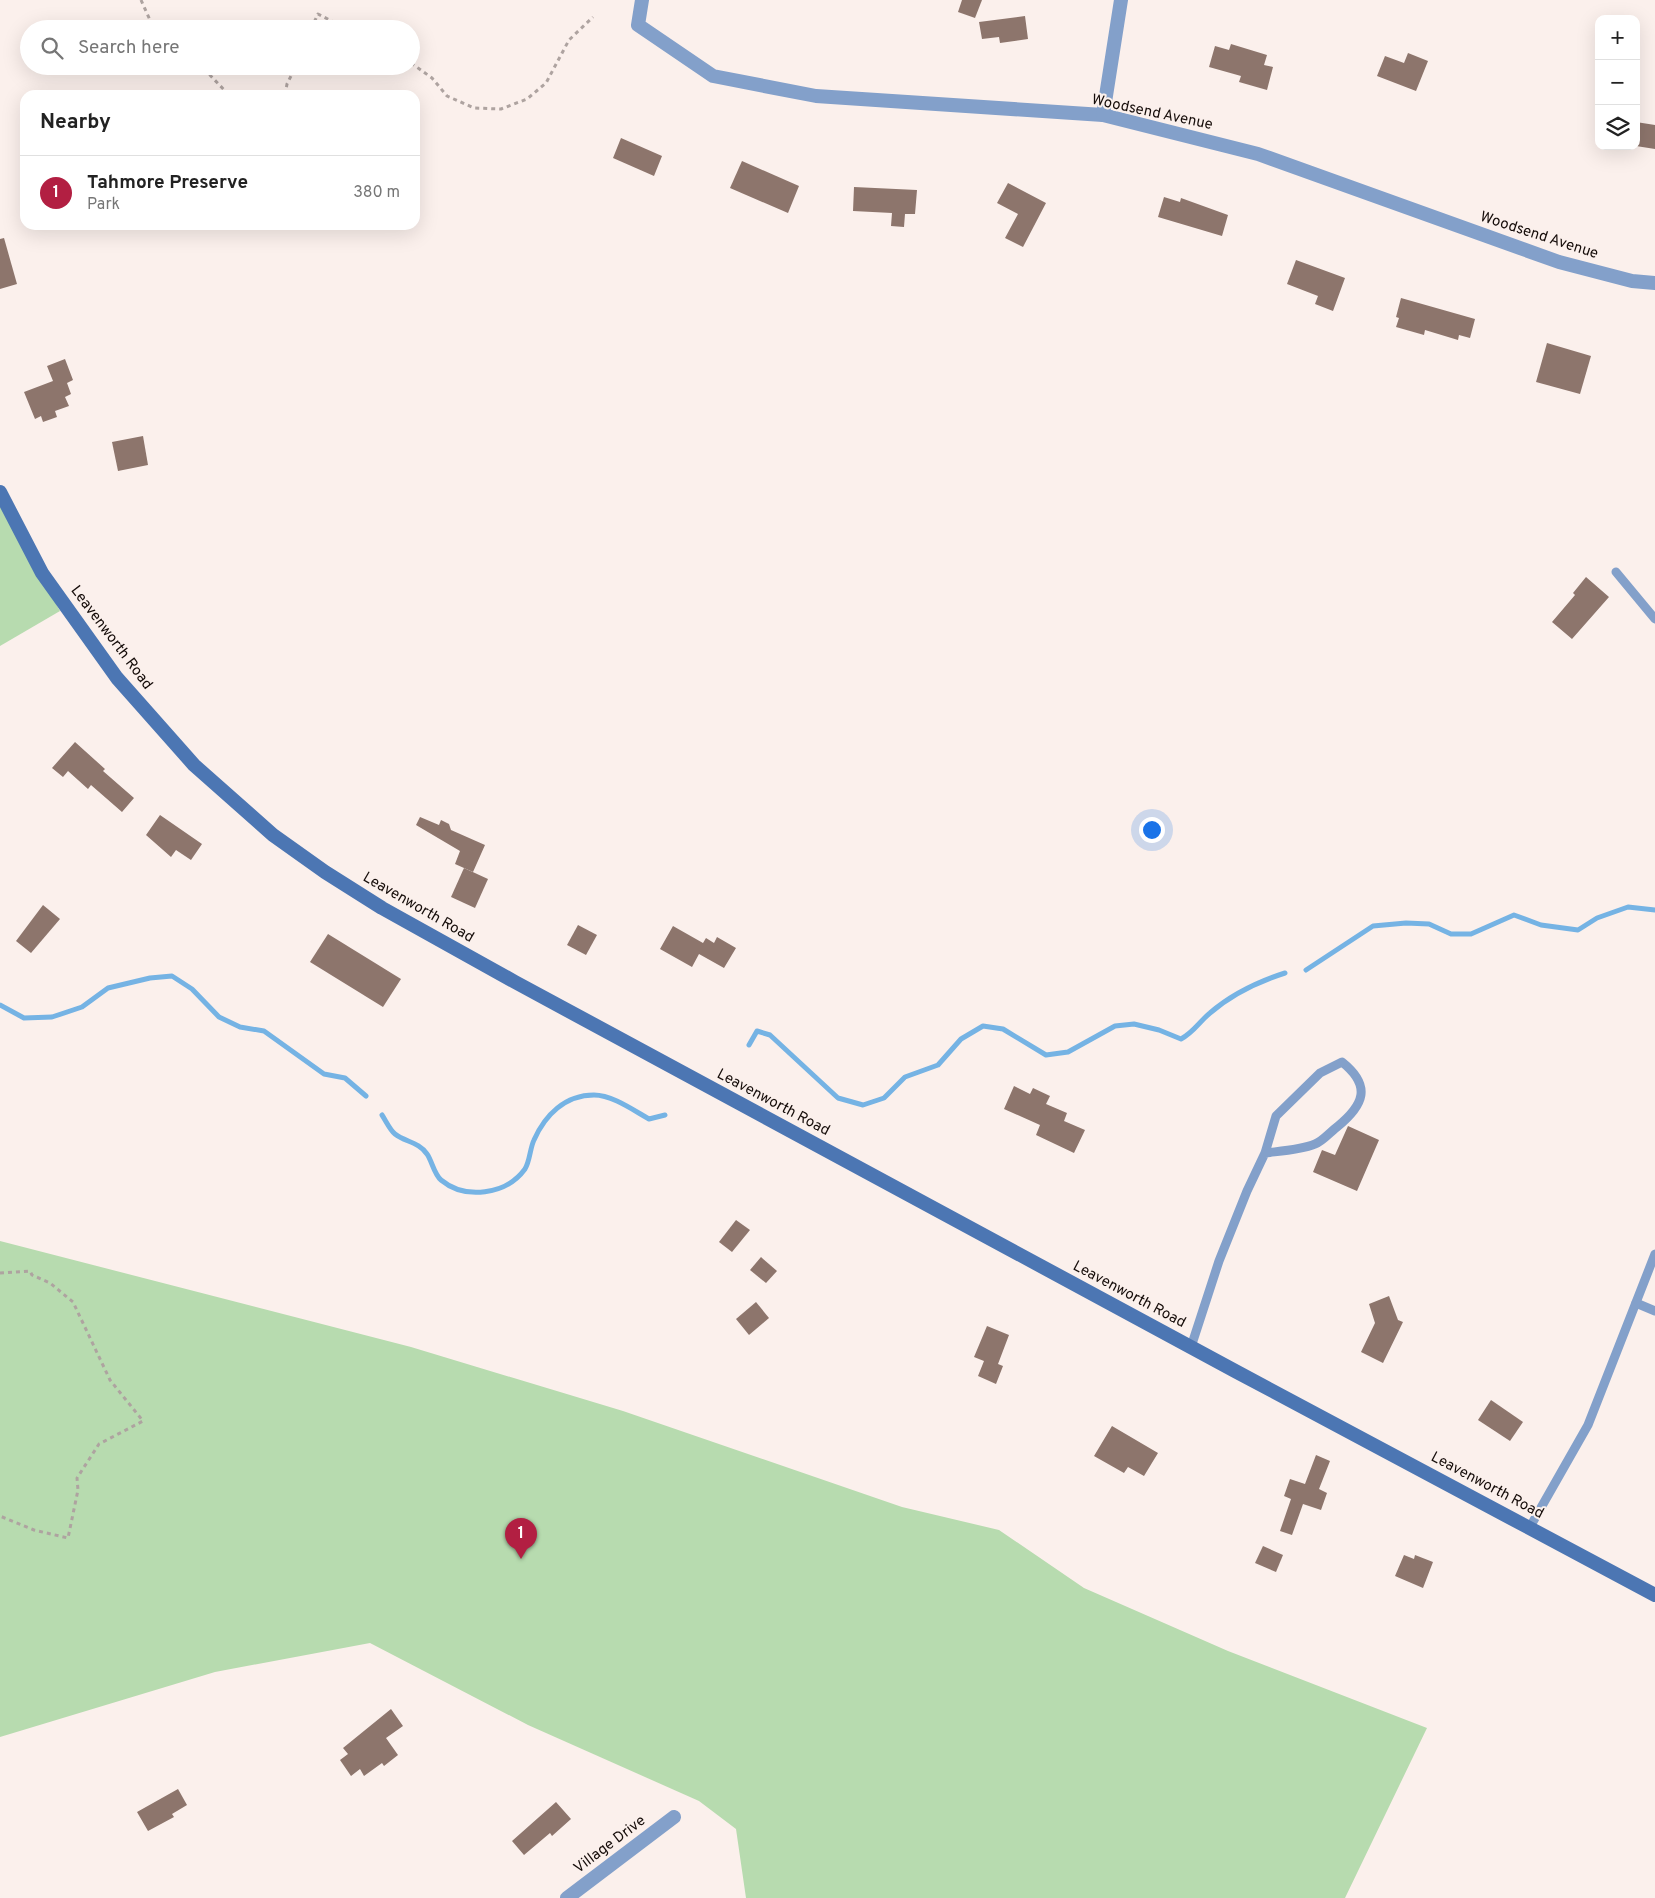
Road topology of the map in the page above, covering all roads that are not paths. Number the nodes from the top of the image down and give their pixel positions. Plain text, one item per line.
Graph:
1 (642, 0) edge
2 (1120, 0) edge
3 (1103, 115) junction
4 (1655, 283) edge
5 (0, 492) edge
6 (1616, 572) dead end
7 (1655, 619) edge
8 (1265, 1153) junction
9 (1655, 1254) edge
10 (1636, 1303) junction
11 (1655, 1311) edge
12 (1191, 1347) junction
13 (1530, 1527) junction
14 (1655, 1595) edge
15 (674, 1817) dead end
16 (567, 1898) edge

1 - 3 street, Woodsend Avenue
2 - 3 street
3 - 4 street, Woodsend Avenue
5 - 12 main road, Leavenworth Road
6 - 7 lane
8 - 8 lane
8 - 12 lane
9 - 10 lane
10 - 11 lane
10 - 13 lane
12 - 13 main road, Leavenworth Road
13 - 14 main road, Leavenworth Road
15 - 16 street, Village Drive

